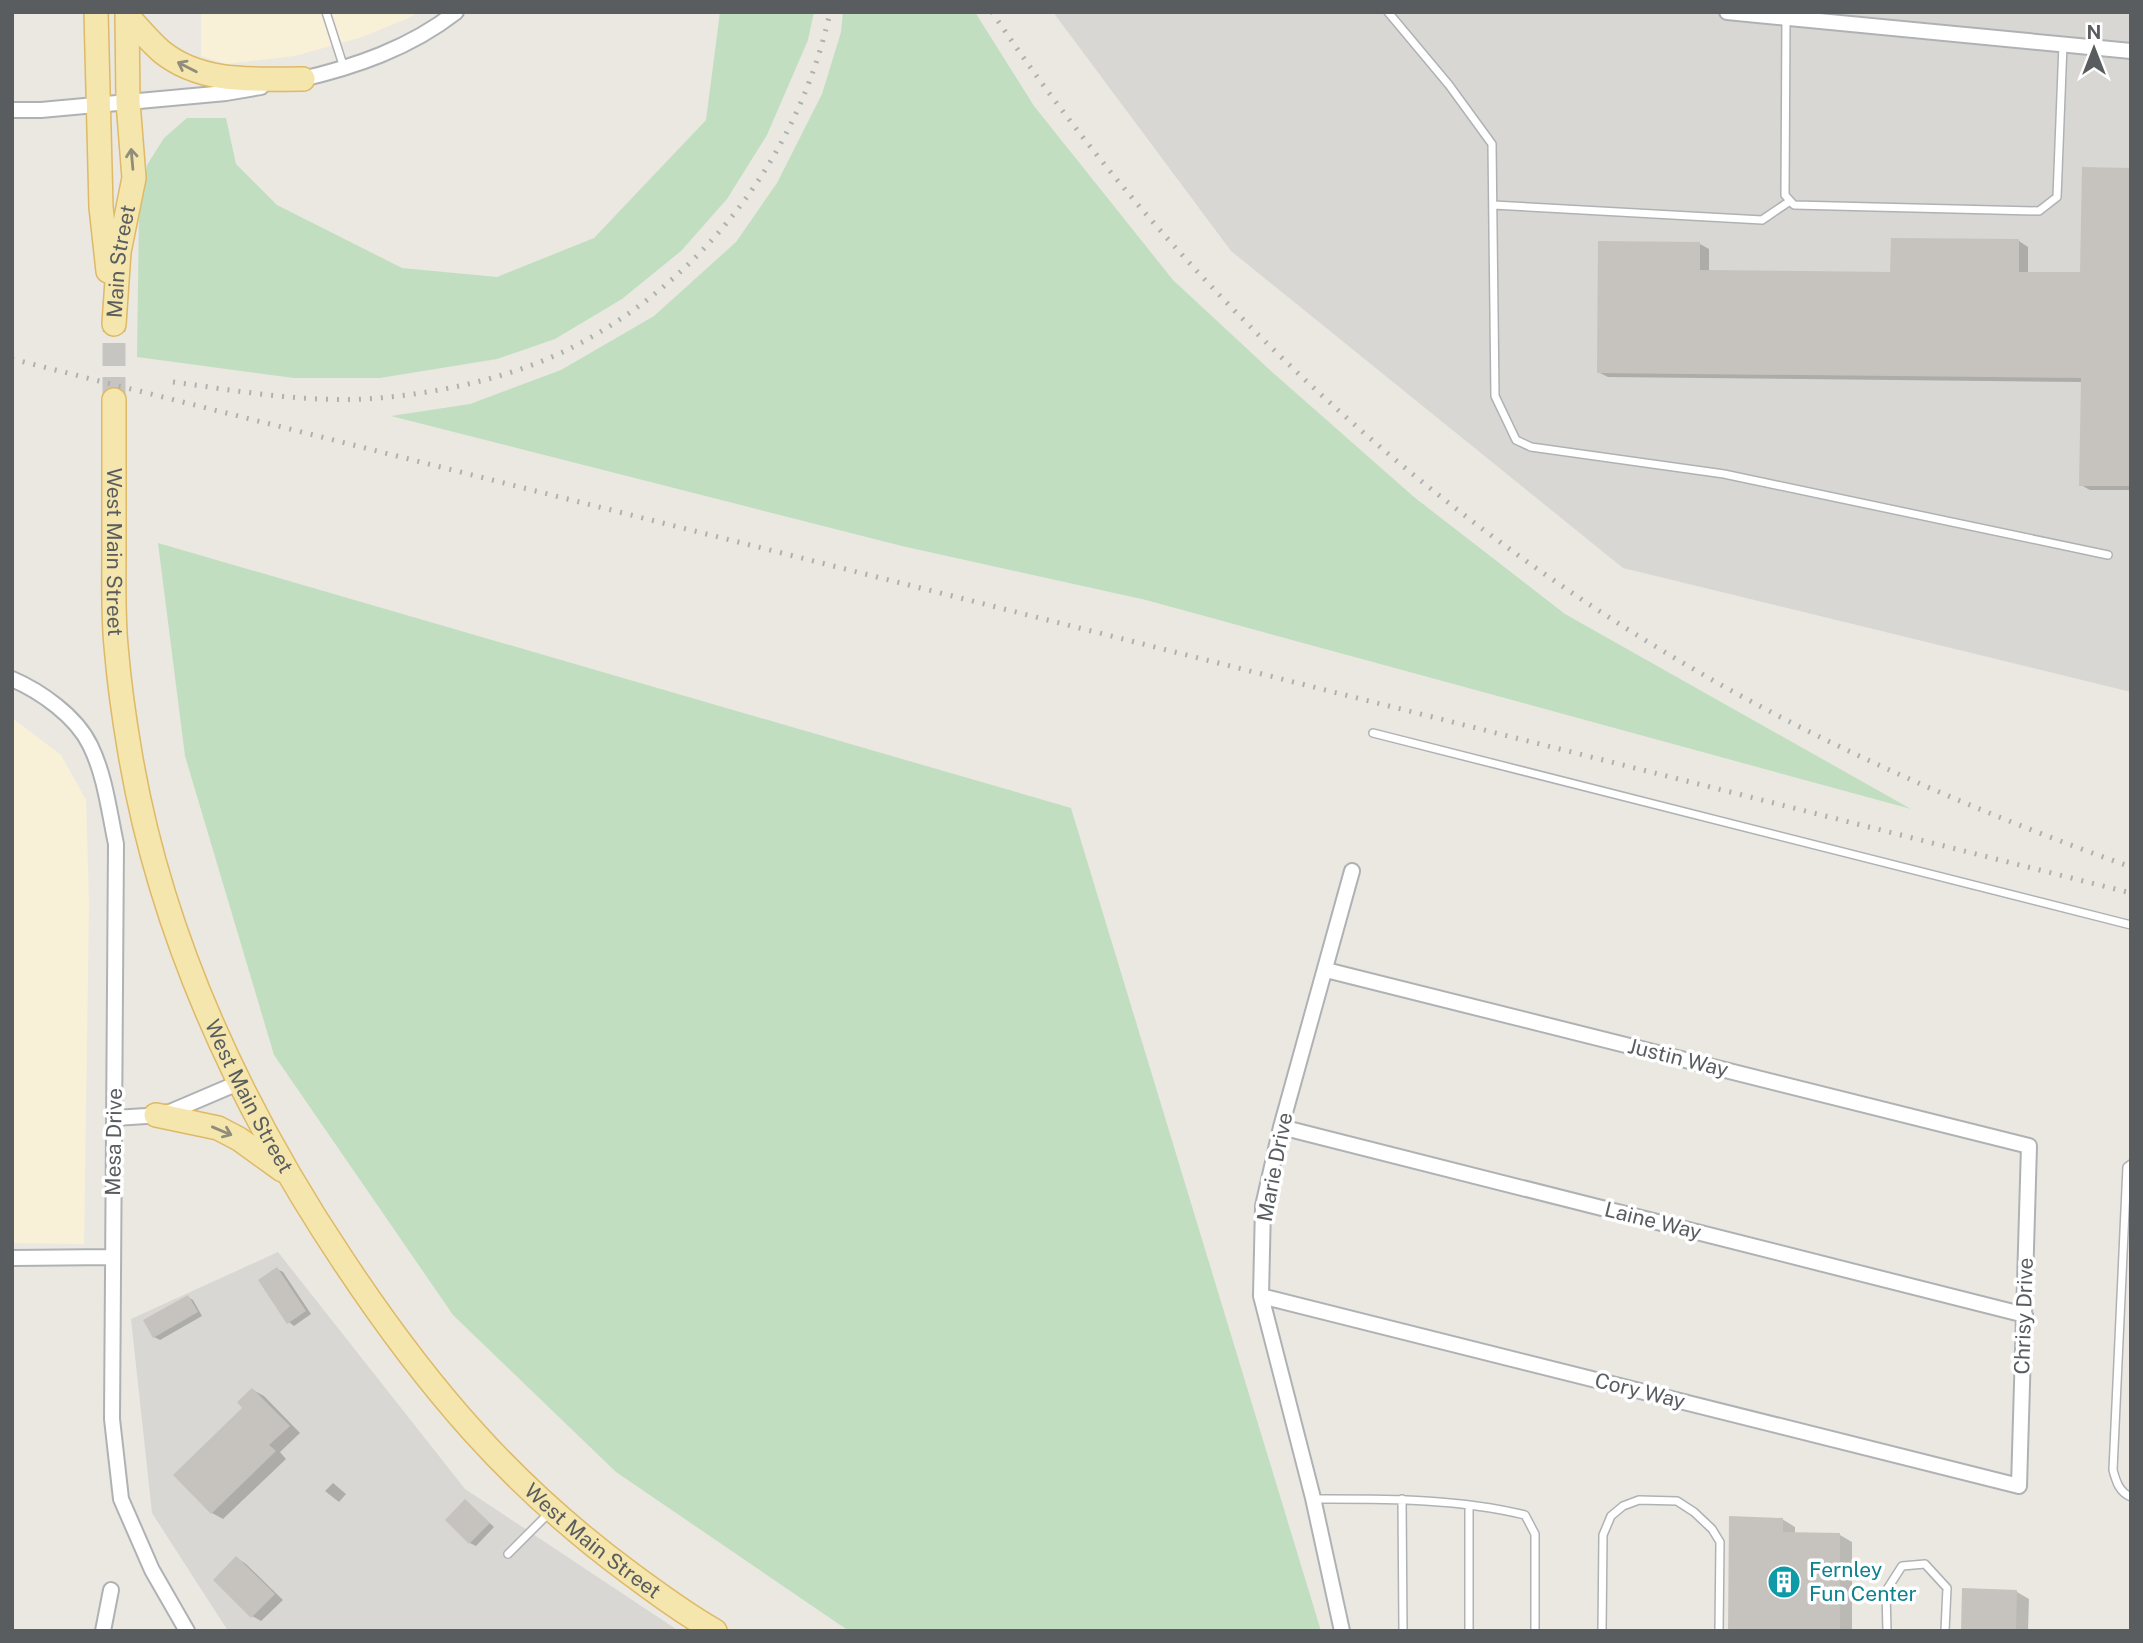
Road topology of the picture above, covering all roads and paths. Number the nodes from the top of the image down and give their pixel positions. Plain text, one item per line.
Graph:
1 (96, 12) edge
2 (326, 12) edge
3 (456, 12) edge
4 (1388, 12) edge
5 (1727, 12) edge
6 (128, 15) edge
7 (1786, 18) junction
8 (2063, 44) junction
9 (2131, 51) edge
10 (344, 68) junction
11 (303, 79) junction
12 (128, 102) junction
13 (99, 104) junction
14 (12, 110) edge
15 (1790, 201) junction
16 (1493, 205) junction
17 (114, 400) tunnel mouth
18 (2108, 555) dead end
19 (12, 679) edge
20 (1373, 733) dead end
21 (1352, 871) dead end
22 (2131, 925) edge
23 (1326, 970) junction
24 (238, 1083) junction
25 (156, 1115) junction
26 (115, 1118) junction
27 (1281, 1127) junction
28 (2029, 1146) joint
29 (2131, 1164) edge
30 (289, 1175) junction
31 (113, 1257) junction
32 (12, 1258) edge
33 (1261, 1296) junction
34 (2025, 1315) junction
35 (2019, 1486) joint
36 (2131, 1497) edge
37 (1313, 1499) junction
38 (1402, 1499) junction
39 (1469, 1506) junction
40 (551, 1511) junction
41 (508, 1554) dead end
42 (111, 1590) dead end
43 (103, 1631) edge
44 (187, 1631) edge
45 (715, 1631) edge
46 (1342, 1631) edge
47 (1403, 1631) edge
48 (1469, 1631) edge
49 (1535, 1631) edge
50 (1602, 1631) edge
51 (1719, 1631) edge
52 (1887, 1631) edge
53 (1945, 1631) edge

1 - 13 main road, Main Street
2 - 10 lane
3 - 10 street
4 - 16 lane
5 - 7 street
11 -> 6 main road
6 - 12 main road, Main Street
7 - 8 street
7 - 15 lane
8 - 9 street
8 - 15 lane
10 - 11 street
11 - 12 street
12 - 13 street
13 -> 12 main road, Main Street
13 - 14 street
15 - 16 lane
16 - 18 lane
17 - 24 main road, West Main Street
19 - 26 street, Mesa Drive
20 - 22 lane
21 - 23 street, Marie Drive
23 - 27 street, Marie Drive
23 - 28 street, Justin Way
24 - 25 street
24 - 30 main road, West Main Street
25 - 26 street
25 -> 30 main road
26 - 31 street, Mesa Drive
27 - 33 street, Marie Drive
27 - 34 street, Laine Way
28 - 34 street, Chrisy Drive
29 - 36 lane
30 - 40 main road, West Main Street
31 - 32 street
31 - 44 street, Mesa Drive
33 - 35 street, Cory Way
33 - 37 street, Marie Drive
34 - 35 street, Chrisy Drive
37 - 38 lane
37 - 46 street, Marie Drive
38 - 39 lane
38 - 47 lane
39 - 48 lane
39 - 49 lane
40 - 41 lane
40 - 45 main road, West Main Street
42 - 43 street
50 - 51 lane
52 - 53 lane

